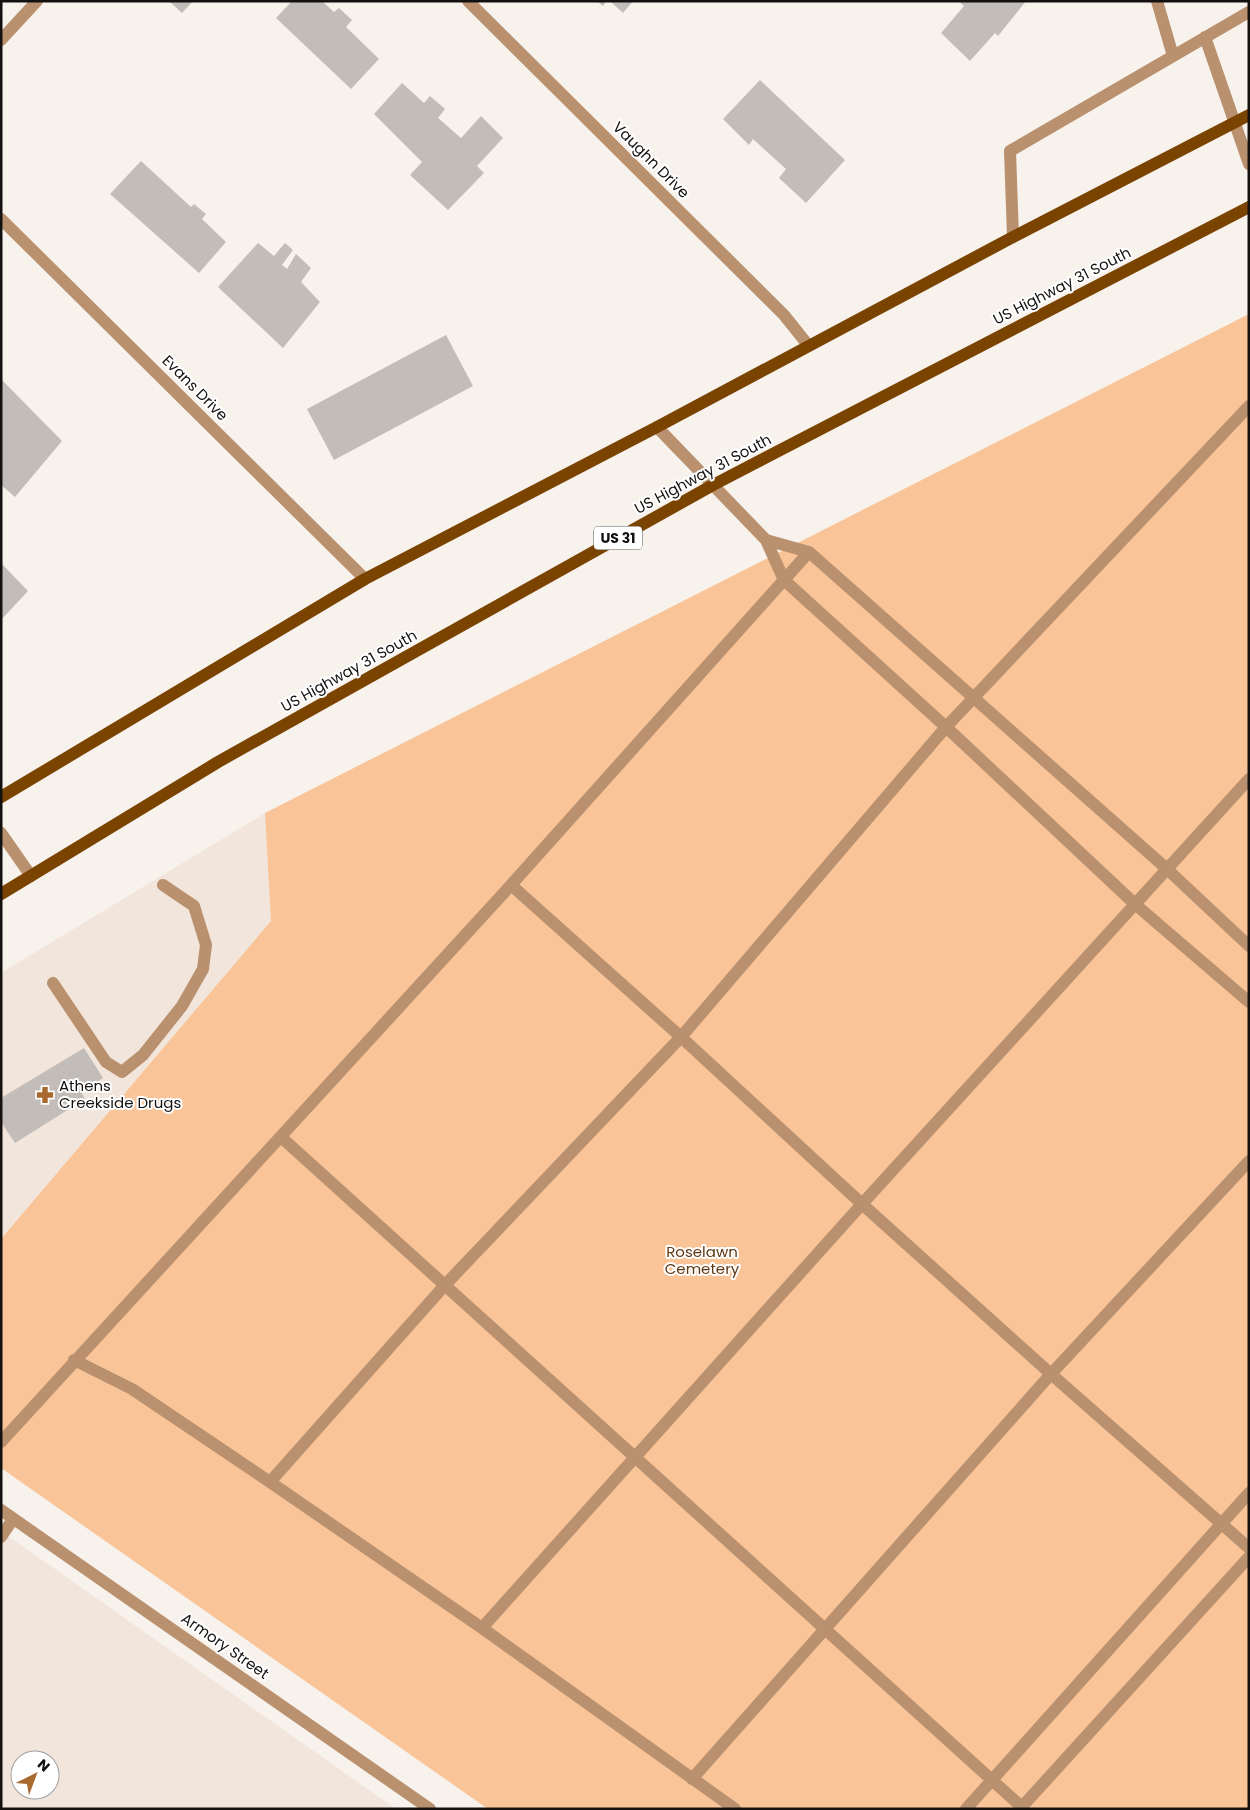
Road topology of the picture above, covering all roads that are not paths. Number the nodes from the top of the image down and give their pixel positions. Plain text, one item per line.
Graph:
1 (37, 1) edge
2 (468, 1) edge
3 (1157, 1) edge
4 (1249, 12) edge
5 (1206, 37) junction
6 (1, 40) edge
7 (1173, 56) junction
8 (1249, 115) edge
9 (1235, 123) junction
10 (1249, 164) edge
11 (1249, 207) edge
12 (1, 219) edge
13 (1013, 237) junction
14 (808, 345) junction
15 (1249, 406) edge
16 (658, 427) junction
17 (713, 486) junction
18 (766, 540) junction
19 (809, 552) junction
20 (365, 579) junction
21 (784, 580) junction
22 (974, 698) junction
23 (946, 726) junction
24 (1249, 779) edge
25 (1, 796) edge
26 (1, 833) edge
27 (1167, 869) junction
28 (31, 876) junction
29 (163, 885) dead end
30 (511, 885) junction
31 (1, 894) edge
32 (1136, 904) junction
33 (1249, 946) edge
34 (53, 983) dead end
35 (1249, 1002) edge
36 (681, 1037) junction
37 (281, 1136) junction
38 (1249, 1161) edge
39 (862, 1204) junction
40 (446, 1285) junction
41 (74, 1360) junction
42 (1051, 1374) junction
43 (1, 1442) edge
44 (635, 1457) junction
45 (270, 1482) junction
46 (1249, 1493) edge
47 (1, 1510) edge
48 (13, 1519) junction
49 (1221, 1523) junction
50 (1, 1537) edge
51 (1249, 1548) edge
52 (1249, 1557) edge
53 (482, 1628) junction
54 (826, 1629) junction
55 (692, 1779) junction
56 (993, 1780) junction
57 (1022, 1808) edge
58 (430, 1809) edge
59 (735, 1809) edge
60 (966, 1809) edge

1 - 6 street
2 - 14 street, Vaughn Drive
3 - 7 street
4 - 5 street
5 - 7 street
5 - 9 street
7 - 13 street
8 - 9 main road
9 - 10 street
9 - 13 main road
11 - 17 main road, US Highway 31 South / US 31
12 - 20 street, Evans Drive
13 - 14 main road
14 - 16 main road
15 - 22 street
16 - 17 street
16 - 20 main road
17 - 18 street
17 - 28 main road, US Highway 31 South / US 31
18 - 19 street
18 - 21 street
19 - 21 street
19 - 22 street
20 - 25 main road
21 - 23 street
21 - 30 street
22 - 23 street
22 - 27 street
23 - 32 street
23 - 36 street
24 - 27 street
26 - 28 street
27 - 32 street
27 - 33 street
28 - 31 main road, US Highway 31 South / US 31
29 - 34 street
30 - 36 street
30 - 37 street
32 - 35 street
32 - 39 street
36 - 39 street
36 - 40 street
37 - 40 street
37 - 41 street
38 - 42 street
39 - 42 street
39 - 44 street
40 - 44 street
40 - 45 street
41 - 43 street
41 - 45 street
42 - 49 street
42 - 54 street
44 - 53 street
44 - 54 street
45 - 53 street
46 - 49 street
47 - 48 street, Armory Street
48 - 50 street
48 - 58 street, Armory Street
49 - 51 street
49 - 56 street
52 - 57 street
53 - 55 street
54 - 55 street
54 - 56 street
55 - 59 street
56 - 57 street
56 - 60 street

